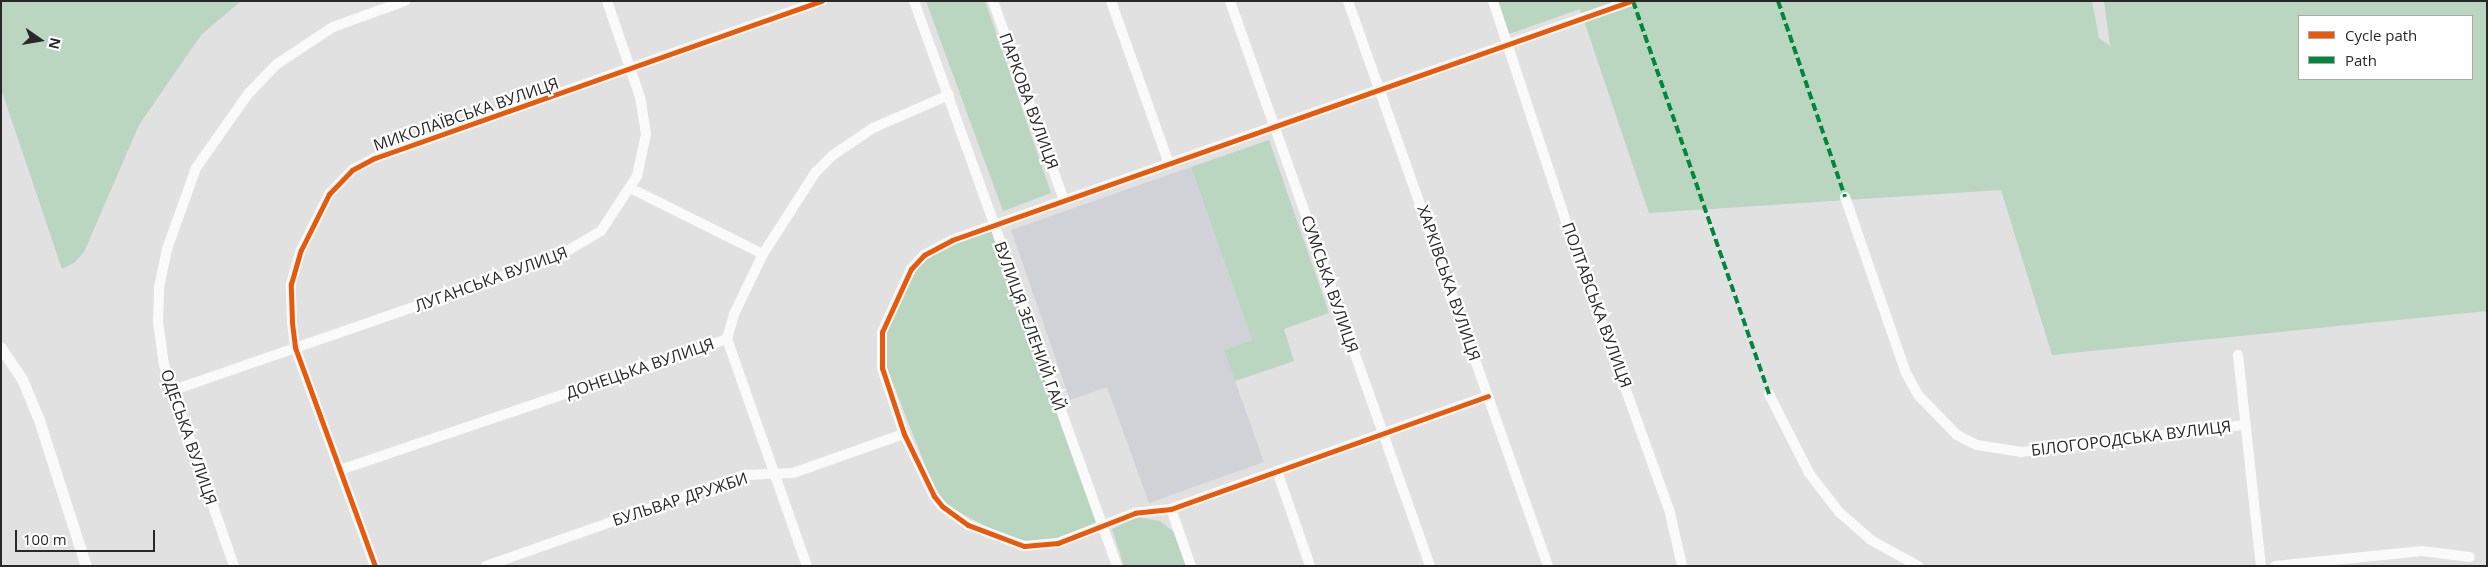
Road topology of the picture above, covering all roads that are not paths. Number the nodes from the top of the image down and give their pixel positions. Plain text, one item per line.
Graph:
1 (405, 1) edge
2 (607, 1) edge
3 (822, 1) edge
4 (914, 1) edge
5 (993, 1) edge
6 (1111, 1) edge
7 (1230, 1) edge
8 (1348, 1) edge
9 (1493, 1) edge
10 (1631, 1) edge
11 (1508, 44) junction
12 (631, 70) junction
13 (1379, 90) junction
14 (949, 95) junction
15 (1275, 128) junction
16 (1169, 164) junction
17 (630, 188) junction
18 (1845, 197) dead end
19 (1064, 200) junction
20 (994, 224) junction
21 (763, 254) junction
22 (727, 339) junction
23 (296, 347) junction
24 (1, 348) edge
25 (2238, 355) dead end
26 (171, 391) junction
27 (1770, 394) dead end
28 (1488, 396) junction
29 (2245, 424) junction
30 (1382, 433) junction
31 (904, 434) junction
32 (340, 470) junction
33 (1277, 470) junction
34 (775, 474) junction
35 (1171, 508) junction
36 (1102, 527) junction
37 (2470, 557) dead end
38 (86, 566) edge
39 (234, 566) edge
40 (375, 566) edge
41 (486, 566) edge
42 (807, 566) edge
43 (1117, 566) edge
44 (1191, 566) edge
45 (1310, 566) edge
46 (1430, 566) edge
47 (1548, 566) edge
48 (1682, 566) edge
49 (1918, 566) edge
50 (2261, 566) edge
51 (2274, 566) edge

1 - 26 street, ОДЕСЬКА ВУЛИЦЯ
2 - 12 street, ЛУГАНСЬКА ВУЛИЦЯ
3 - 12 street, МИКОЛАЇВСЬКА ВУЛИЦЯ
4 - 14 street, ВУЛИЦЯ ЗЕЛЕНИЙ ГАЙ
5 - 19 street, ПАРКОВА ВУЛИЦЯ
6 - 16 street
7 - 15 street, СУМСЬКА ВУЛИЦЯ
8 - 13 street, ХАРКІВСЬКА ВУЛИЦЯ
9 - 11 street, ПОЛТАВСЬКА ВУЛИЦЯ
10 - 11 street
11 - 13 street
11 - 48 street, ПОЛТАВСЬКА ВУЛИЦЯ
12 - 17 street, ЛУГАНСЬКА ВУЛИЦЯ
12 - 23 street, МИКОЛАЇВСЬКА ВУЛИЦЯ
13 - 15 street
13 - 28 street, ХАРКІВСЬКА ВУЛИЦЯ
14 - 20 street, ВУЛИЦЯ ЗЕЛЕНИЙ ГАЙ
14 - 21 street, ДОНЕЦЬКА ВУЛИЦЯ
15 - 16 street
15 - 30 street, СУМСЬКА ВУЛИЦЯ
16 - 19 street
17 - 21 street
17 - 23 street, ЛУГАНСЬКА ВУЛИЦЯ
18 - 29 street, БІЛОГОРОДСЬКА ВУЛИЦЯ
19 - 20 street
20 - 31 street
20 - 36 street, ВУЛИЦЯ ЗЕЛЕНИЙ ГАЙ
21 - 22 street, ДОНЕЦЬКА ВУЛИЦЯ
22 - 32 street, ДОНЕЦЬКА ВУЛИЦЯ
22 - 34 street
23 - 26 street, ЛУГАНСЬКА ВУЛИЦЯ
23 - 32 street, МИКОЛАЇВСЬКА ВУЛИЦЯ
24 - 38 street
25 - 29 street
26 - 39 street, ОДЕСЬКА ВУЛИЦЯ
27 - 49 street
28 - 30 street
28 - 47 street, ХАРКІВСЬКА ВУЛИЦЯ
29 - 50 street
30 - 33 street
30 - 46 street, СУМСЬКА ВУЛИЦЯ
31 - 34 street, БУЛЬВАР ДРУЖБИ
31 - 36 street
32 - 40 street, МИКОЛАЇВСЬКА ВУЛИЦЯ
33 - 35 street
33 - 45 street
34 - 41 street, БУЛЬВАР ДРУЖБИ
34 - 42 street
35 - 36 street
35 - 44 street
36 - 43 street, ВУЛИЦЯ ЗЕЛЕНИЙ ГАЙ
37 - 51 street

